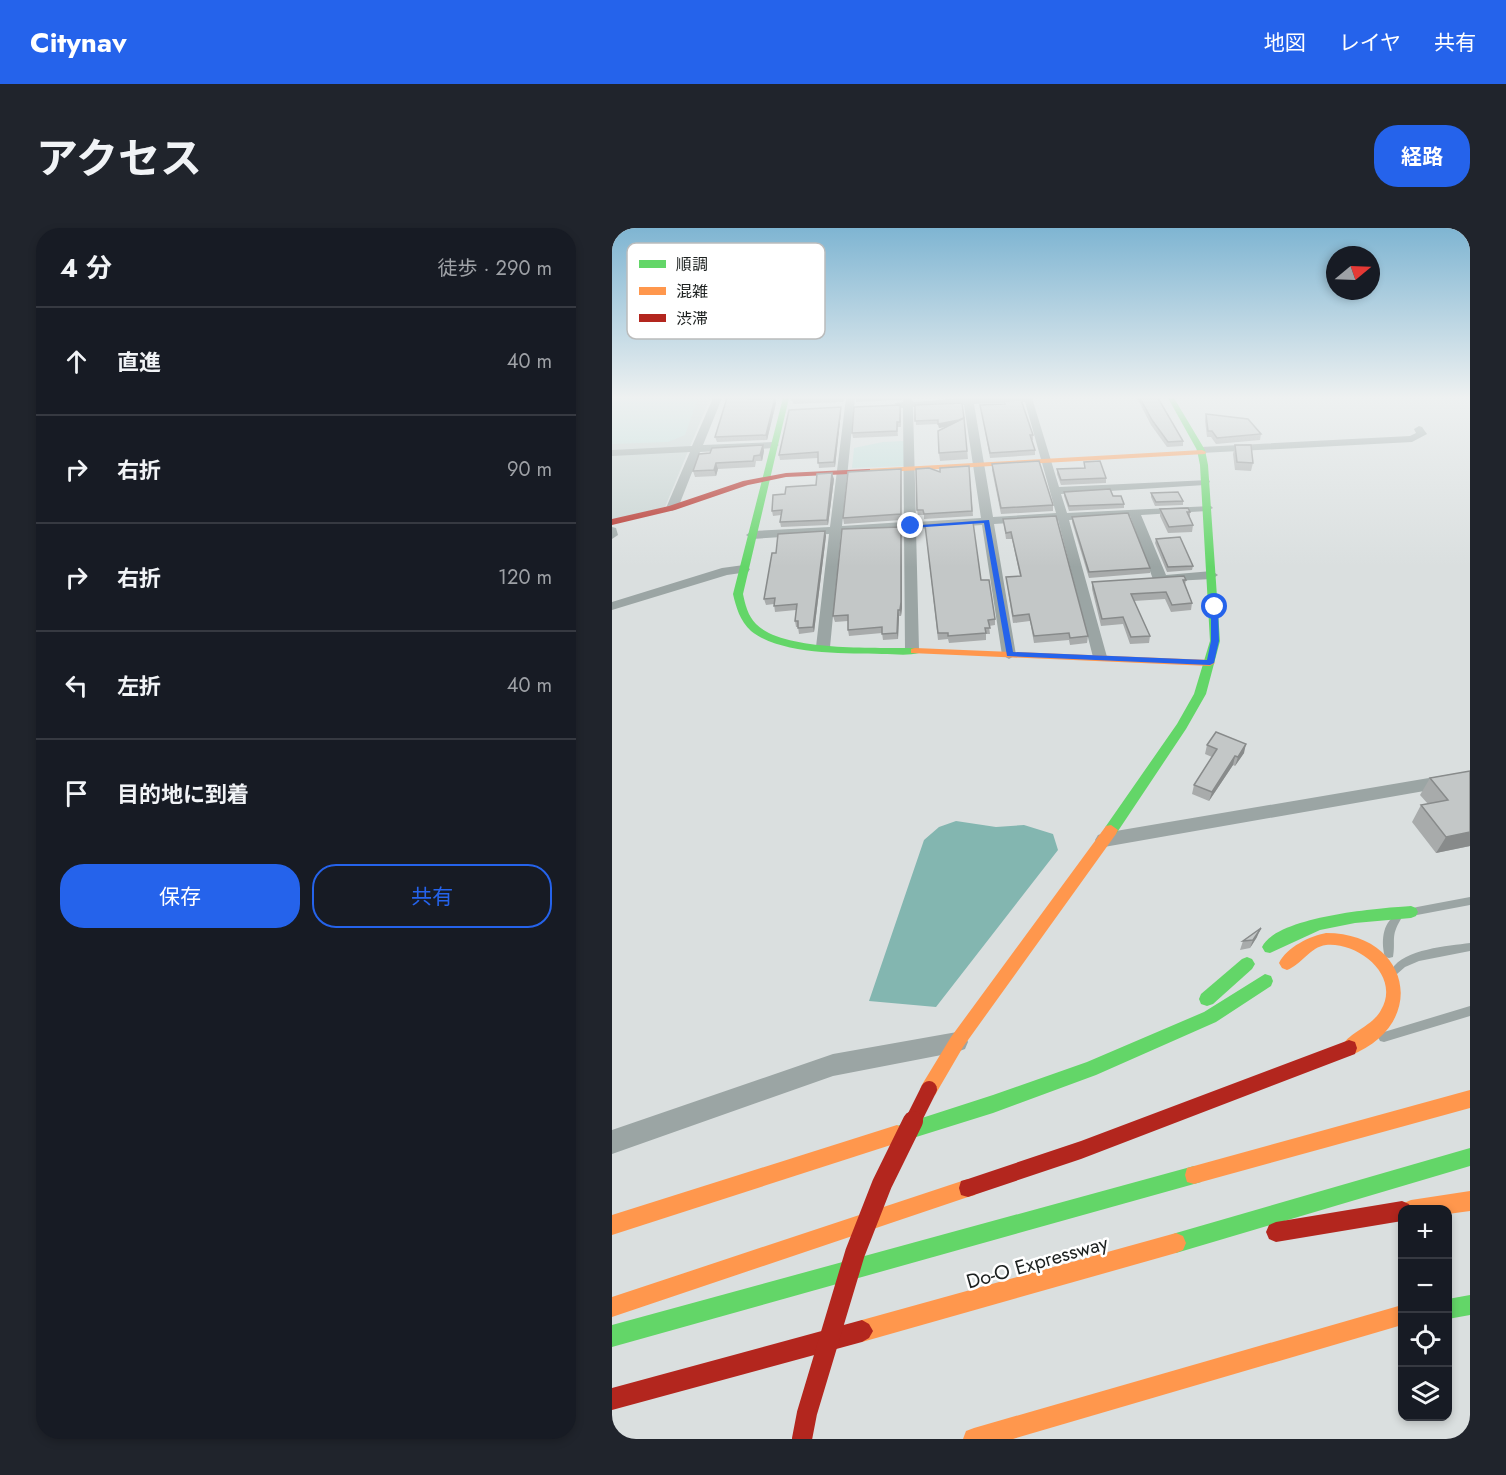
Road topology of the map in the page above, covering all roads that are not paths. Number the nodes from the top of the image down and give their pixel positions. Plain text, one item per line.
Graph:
1 (695, 455) edge
2 (772, 455) edge
3 (844, 455) edge
4 (910, 455) edge
5 (977, 455) edge
6 (1044, 455) edge
7 (1147, 455) edge
8 (1202, 455) edge
9 (1046, 461) junction
10 (979, 464) junction
11 (910, 468) junction
12 (843, 472) junction
13 (766, 478) junction
14 (1205, 482) junction
15 (1054, 491) junction
16 (672, 508) junction
17 (1207, 508) junction
18 (1134, 512) junction
19 (1062, 517) junction
20 (987, 521) junction
21 (612, 522) edge
22 (911, 526) junction
23 (836, 530) junction
24 (752, 535) junction
25 (744, 569) junction
26 (1212, 575) junction
27 (612, 606) edge
28 (823, 647) junction
29 (912, 650) junction
30 (1009, 654) junction
31 (1100, 657) junction
32 (1210, 663) junction
33 (1470, 777) edge
34 (1104, 840) junction
35 (1470, 901) edge
36 (1411, 912) junction
37 (1270, 947) dead end
38 (1470, 947) edge
39 (1287, 963) dead end
40 (1247, 964) dead end
41 (1265, 981) dead end
42 (1394, 983) junction
43 (1470, 1011) edge
44 (1166, 1036) junction
45 (957, 1042) junction
46 (1343, 1052) junction
47 (1470, 1099) edge
48 (612, 1142) edge
49 (1470, 1157) edge
50 (1470, 1201) edge
51 (1440, 1205) edge
52 (1398, 1212) edge
53 (612, 1225) edge
54 (1077, 1272) junction
55 (1470, 1305) edge
56 (612, 1307) edge
57 (1452, 1308) edge
58 (1398, 1316) edge
59 (612, 1336) edge
60 (612, 1399) edge
61 (802, 1439) edge
62 (974, 1439) edge

1 - 16 street
2 - 13 main road
3 - 12 street
4 - 11 street
5 - 10 street
6 - 9 street
7 - 9 main road
8 - 14 main road
9 - 10 main road
9 - 15 street
10 - 11 main road
10 - 20 street
11 - 12 main road
11 - 22 street
12 - 13 main road
12 - 23 street
13 - 16 main road
13 - 24 main road
14 - 15 street
14 - 17 main road
15 - 19 street
16 - 21 main road
17 - 18 street
17 - 26 main road
18 - 19 street
18 - 26 street
19 - 20 street
19 - 31 street
20 - 22 street
20 - 30 street
22 - 23 street
22 - 29 street
23 - 24 street
23 - 28 street
24 - 25 main road
25 - 27 street
25 - 28 main road
26 - 32 main road
28 - 29 main road
29 - 30 main road
30 - 31 main road
31 - 32 main road
32 - 34 main road
33 - 34 street
34 - 45 main road
35 - 36 lane
36 - 37 main road
36 - 42 lane
38 - 42 lane
39 - 42 main road
40 - 44 main road
41 - 44 main road
42 - 46 main road
43 - 46 lane
44 - 53 main road
45 - 48 street
45 - 61 main road, bridge
46 - 56 main road
47 - 59 main road
49 - 54 main road, Do-O Expressway
50 - 51 main road
52 - 54 main road
54 - 60 main road, Do-O Expressway
55 - 57 main road
58 - 62 main road

